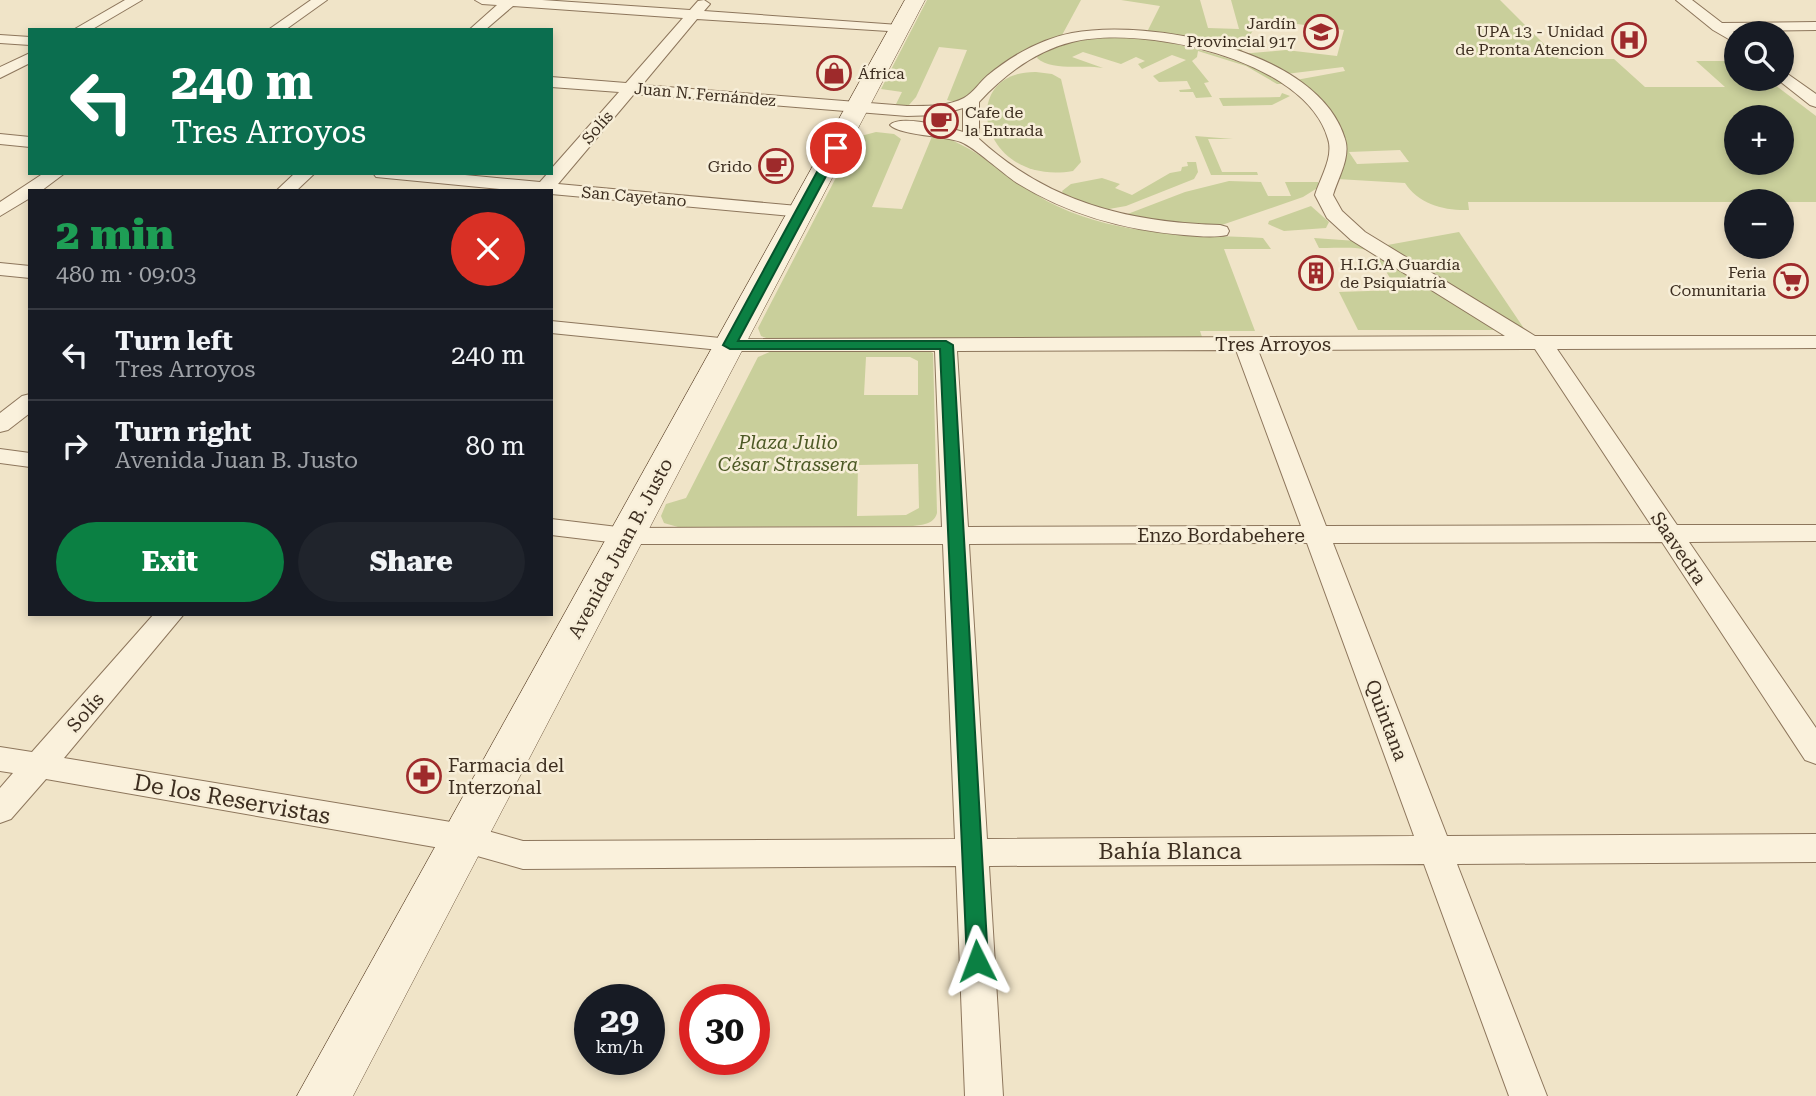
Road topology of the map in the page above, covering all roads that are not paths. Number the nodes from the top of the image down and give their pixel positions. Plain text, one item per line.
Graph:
1 (135, 0) edge
2 (320, 0) edge
3 (482, 0) edge
4 (707, 0) edge
5 (915, 0) edge
6 (1683, 0) edge
7 (511, 1) edge
8 (695, 15) junction
9 (1816, 26) edge
10 (1718, 27) junction
11 (83, 28) edge
12 (278, 28) edge
13 (479, 28) edge
14 (900, 29) junction
15 (1724, 32) edge
16 (0, 39) edge
17 (28, 41) edge
18 (28, 58) edge
19 (0, 73) edge
20 (553, 82) edge
21 (1794, 84) edge
22 (631, 88) junction
23 (971, 101) junction
24 (1816, 101) edge
25 (858, 106) junction
26 (904, 118) junction
27 (0, 139) edge
28 (971, 140) junction
29 (28, 142) edge
30 (53, 175) edge
31 (304, 175) edge
32 (402, 175) edge
33 (31, 189) edge
34 (287, 189) edge
35 (543, 189) edge
36 (553, 190) edge
37 (28, 191) edge
38 (0, 209) edge
39 (802, 211) junction
40 (1220, 232) dead end
41 (0, 269) edge
42 (28, 272) edge
43 (553, 327) edge
44 (1816, 342) edge
45 (1536, 343) junction
46 (1245, 344) junction
47 (730, 345) junction
48 (946, 345) junction
49 (28, 403) edge
50 (0, 425) edge
51 (0, 456) edge
52 (28, 460) edge
53 (553, 527) edge
54 (1816, 533) edge
55 (1669, 534) junction
56 (1316, 535) junction
57 (626, 536) junction
58 (956, 537) junction
59 (168, 616) edge
60 (1816, 752) edge
61 (0, 759) edge
62 (39, 765) junction
63 (0, 810) edge
64 (463, 838) junction
65 (1816, 848) edge
66 (1437, 850) junction
67 (972, 853) junction
68 (324, 1096) edge
69 (984, 1096) edge
70 (1528, 1096) edge

1 - 11 street
2 - 12 street
3 - 7 street
4 - 8 street, Solís
5 - 14 main road, Avenida Juan B. Justo
6 - 10 street
7 - 8 street
7 - 13 street
8 - 14 street
8 - 22 street, Solís
9 - 10 street
10 - 15 street
14 - 25 main road, Avenida Juan B. Justo
16 - 17 street
18 - 19 street
20 - 22 street, Juan N. Fernández
21 - 24 street
22 - 25 street, Juan N. Fernández
22 - 35 street, Solís
23 - 26 street
23 - 28 street
23 - 45 street
25 - 26 street
25 - 39 main road, Avenida Juan B. Justo
26 - 28 street
27 - 29 street
28 - 40 street
30 - 33 street
31 - 34 street
32 - 35 street, San Cayetano
36 - 39 street, San Cayetano
37 - 38 street
39 - 47 main road, Avenida Juan B. Justo
41 - 42 street
43 - 47 street, Tres Arroyos
44 - 45 street, Tres Arroyos
45 - 46 street, Tres Arroyos
45 - 55 street, Saavedra
46 - 48 street, Tres Arroyos
46 - 56 street, Quintana
47 - 48 street, Tres Arroyos
47 - 57 main road, Avenida Juan B. Justo
48 - 58 street
49 - 50 street
51 - 52 street
53 - 57 street
54 - 55 street, Enzo Bordabehere
55 - 56 street, Enzo Bordabehere
55 - 60 street, Saavedra
56 - 58 street, Enzo Bordabehere
56 - 66 street, Quintana
57 - 58 street, Enzo Bordabehere
57 - 64 main road, Avenida Juan B. Justo
58 - 67 street
59 - 62 street, Solís
61 - 62 street, De los Reservistas
62 - 63 street, Solís
62 - 64 street, De los Reservistas
64 - 67 street, Bahía Blanca
64 - 68 main road, Avenida Juan B. Justo
65 - 66 street, Bahía Blanca
66 - 67 street, Bahía Blanca
66 - 70 street, Quintana
67 - 69 street

